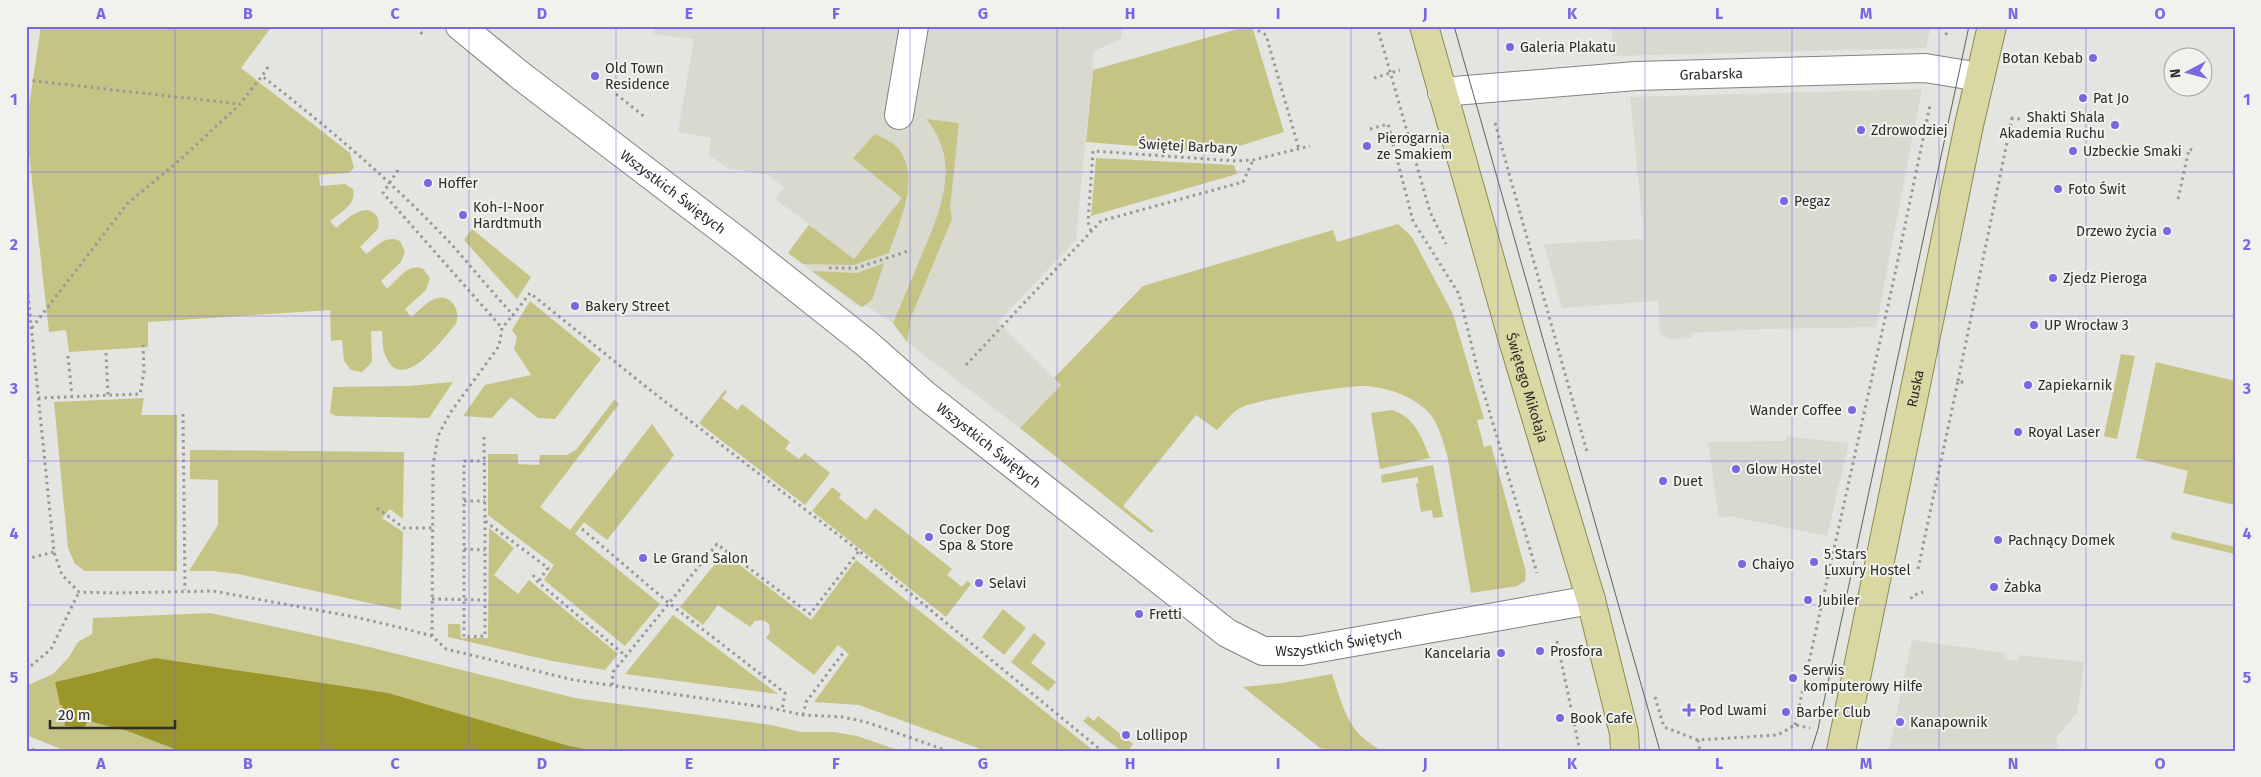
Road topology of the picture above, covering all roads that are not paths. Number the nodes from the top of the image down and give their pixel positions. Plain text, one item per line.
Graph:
1 (460, 26) edge
2 (914, 26) edge
3 (1424, 26) edge
4 (1992, 26) edge
5 (1980, 77) junction
6 (1442, 92) junction
7 (899, 115) dead end
8 (1591, 600) junction
9 (1625, 751) edge
10 (1841, 751) edge

1 - 8 street, Wszystkich Świętych
2 - 7 street
3 - 6 main road, Świętego Mikołaja
4 - 5 main road, Ruska
5 - 6 street, Grabarska
5 - 10 main road, Ruska
6 - 8 main road, Świętego Mikołaja
8 - 9 main road, Świętego Mikołaja

